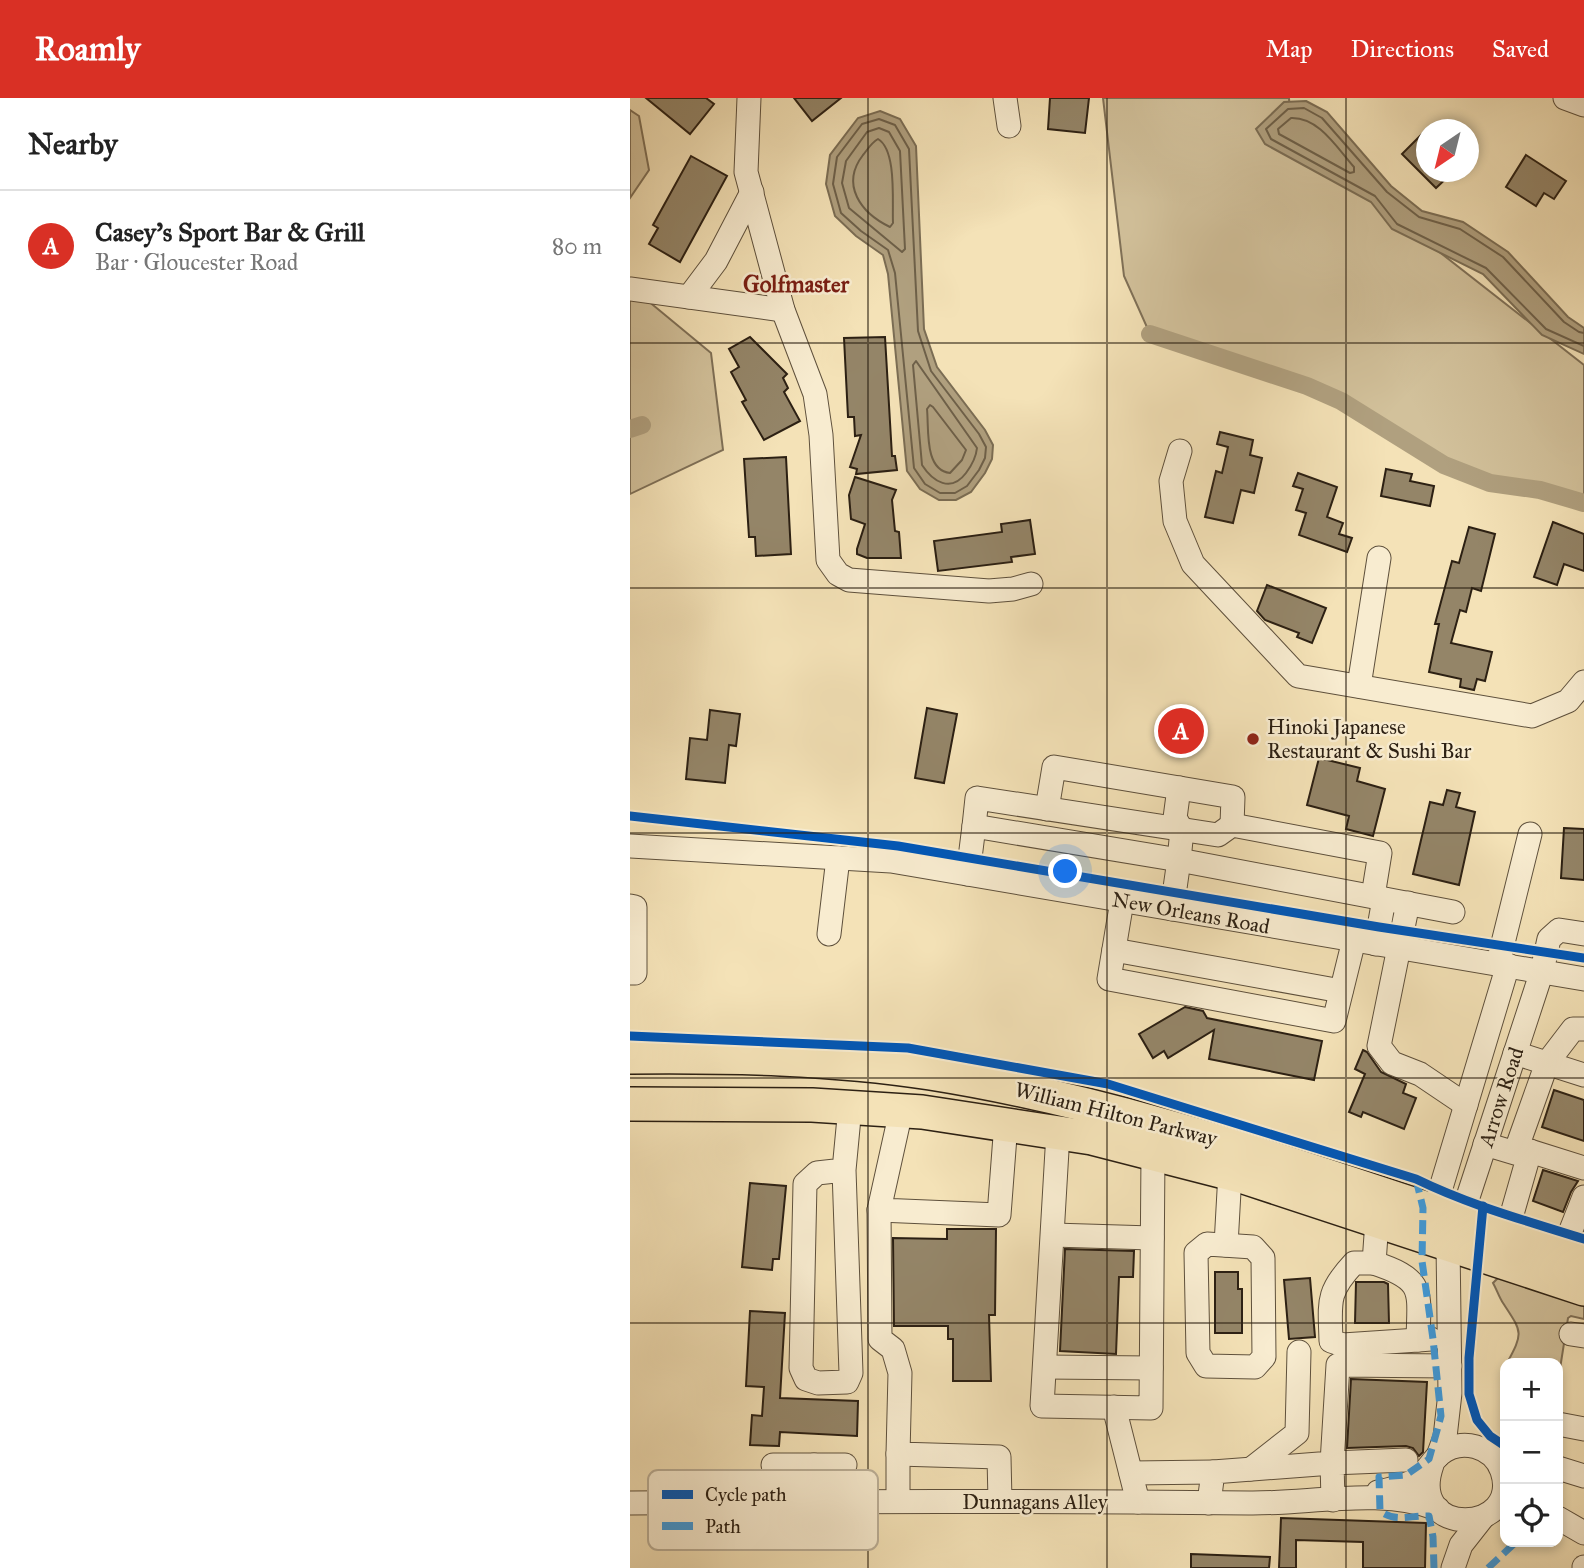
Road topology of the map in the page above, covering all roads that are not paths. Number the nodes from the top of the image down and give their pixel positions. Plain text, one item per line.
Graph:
1 (749, 98) edge
2 (1005, 98) edge
3 (1564, 98) edge
4 (1584, 105) edge
5 (1009, 126) dead end
6 (752, 192) junction
7 (630, 289) edge
8 (689, 297) junction
9 (783, 310) junction
10 (1180, 451) dead end
11 (1379, 558) dead end
12 (1031, 584) dead end
13 (1584, 682) edge
14 (1359, 686) junction
15 (1179, 788) junction
16 (1046, 809) junction
17 (1232, 825) junction
18 (974, 826) junction
19 (1182, 830) junction
20 (1530, 834) dead end
21 (630, 846) edge
22 (838, 858) junction
23 (1179, 860) junction
24 (968, 874) junction
25 (1378, 897) junction
26 (1122, 901) junction
27 (1408, 903) junction
28 (630, 906) edge
29 (1172, 909) junction
30 (1453, 912) dead end
31 (830, 934) dead end
32 (1584, 934) edge
33 (1365, 942) junction
34 (1399, 948) junction
35 (1114, 950) junction
36 (1503, 964) junction
37 (1542, 971) junction
38 (630, 973) edge
39 (1584, 979) edge
40 (1341, 991) junction
41 (1584, 1029) edge
42 (1515, 1053) junction
43 (630, 1057) edge
44 (1547, 1063) junction
45 (876, 1067) junction
46 (1584, 1075) edge
47 (630, 1104) edge
48 (1466, 1105) junction
49 (850, 1107) junction
50 (901, 1111) junction
51 (1006, 1123) junction
52 (1058, 1133) junction
53 (1485, 1144) junction
54 (1524, 1149) junction
55 (1153, 1154) junction
56 (1584, 1168) edge
57 (844, 1170) junction
58 (1230, 1173) junction
59 (1584, 1197) edge
60 (879, 1210) junction
61 (1377, 1221) junction
62 (1449, 1231) junction
63 (1053, 1235) junction
64 (1506, 1235) junction
65 (1152, 1238) junction
66 (1226, 1245) junction
67 (1573, 1257) edge
68 (1364, 1263) junction
69 (1584, 1289) edge
70 (1449, 1339) junction
71 (1418, 1340) junction
72 (1299, 1352) dead end
73 (1450, 1366) junction
74 (1045, 1367) junction
75 (1151, 1368) junction
76 (1450, 1392) junction
77 (1114, 1407) junction
78 (1563, 1425) edge
79 (1584, 1429) edge
80 (898, 1454) junction
81 (1406, 1460) dead end
82 (1435, 1461) junction
83 (1332, 1463) junction
84 (773, 1465) dead end
85 (814, 1465) junction
86 (845, 1465) dead end
87 (1499, 1468) edge
88 (1251, 1469) junction
89 (814, 1470) edge
90 (1563, 1470) edge
91 (1213, 1472) junction
92 (1131, 1473) junction
93 (1584, 1476) edge
94 (1337, 1499) junction
95 (878, 1501) edge
96 (898, 1501) junction
97 (1000, 1501) junction
98 (1138, 1502) junction
99 (630, 1503) edge
100 (648, 1503) edge
101 (1209, 1503) junction
102 (1440, 1511) junction
103 (1491, 1516) edge
104 (1451, 1568) edge

1 - 6 street
2 - 5 street
3 - 4 street
6 - 8 street
6 - 9 street
7 - 8 street
8 - 9 street
9 - 12 street
10 - 14 street
11 - 14 street
13 - 14 street
15 - 16 street
15 - 17 street
15 - 19 street
16 - 18 street
16 - 19 street
17 - 19 street
17 - 25 street
18 - 23 street
18 - 24 street
19 - 23 street
20 - 36 street, Arrow Road
21 - 22 street, New Orleans Road
22 - 24 street, New Orleans Road
22 - 31 street
23 - 25 street
23 - 29 street
24 - 26 street, New Orleans Road
25 - 27 street
25 - 33 street
26 - 29 street, New Orleans Road
26 - 35 street
27 - 30 street
27 - 34 street
28 - 38 street
29 - 33 street, New Orleans Road
32 - 37 street, Arrow Road
33 - 34 street, New Orleans Road
33 - 40 street
34 - 36 street, New Orleans Road
34 - 48 street
35 - 40 street
35 - 40 street
36 - 37 street, New Orleans Road
36 - 48 street, Arrow Road
37 - 39 street, New Orleans Road
37 - 42 street, Arrow Road
41 - 44 street
42 - 44 street
42 - 53 street, Arrow Road
43 - 45 highway, William Hilton Parkway
44 - 46 street
44 - 54 street
45 - 49 highway
45 - 62 highway, William Hilton Parkway
47 - 49 highway, William Hilton Parkway
48 - 62 street, Arrow Road
49 - 50 highway, William Hilton Parkway
49 - 57 street
50 - 51 highway, William Hilton Parkway
50 - 60 street
51 - 52 highway, William Hilton Parkway
51 - 60 street
52 - 55 highway, William Hilton Parkway
52 - 63 street
53 - 54 street
53 - 62 street, Arrow Road
54 - 56 street
54 - 64 street
55 - 58 highway, William Hilton Parkway
55 - 65 street
57 - 57 street
58 - 61 highway, William Hilton Parkway
58 - 66 street
59 - 67 street
60 - 80 street
61 - 62 highway, William Hilton Parkway
61 - 68 street
62 - 64 highway, William Hilton Parkway
62 - 69 highway, William Hilton Parkway
62 - 70 street, Arrow Road
63 - 65 street
63 - 74 street
64 - 67 highway, William Hilton Parkway
65 - 75 street
66 - 66 street
68 - 71 street
68 - 71 street
70 - 71 street
70 - 73 street, Arrow Road
72 - 88 street
73 - 76 street, Arrow Road
73 - 83 street
74 - 75 street
74 - 77 street
75 - 77 street
76 - 82 street, Arrow Road
76 - 87 street
77 - 92 street
78 - 79 street
80 - 96 street
80 - 97 street
81 - 83 street
82 - 87 street
82 - 94 street
82 - 102 street
83 - 88 street
83 - 94 street
84 - 85 street
85 - 86 street
85 - 89 street
87 - 103 street
88 - 91 street
90 - 93 street
91 - 92 street
91 - 101 street
92 - 98 street
94 - 101 street, Dunnagans Alley
94 - 102 street, Dunnagans Alley
95 - 96 street, Dunnagans Alley
96 - 97 street, Dunnagans Alley
97 - 98 street, Dunnagans Alley
98 - 101 street, Dunnagans Alley
99 - 100 street, Dunnagans Alley
102 - 103 street
102 - 104 street
103 - 104 street

